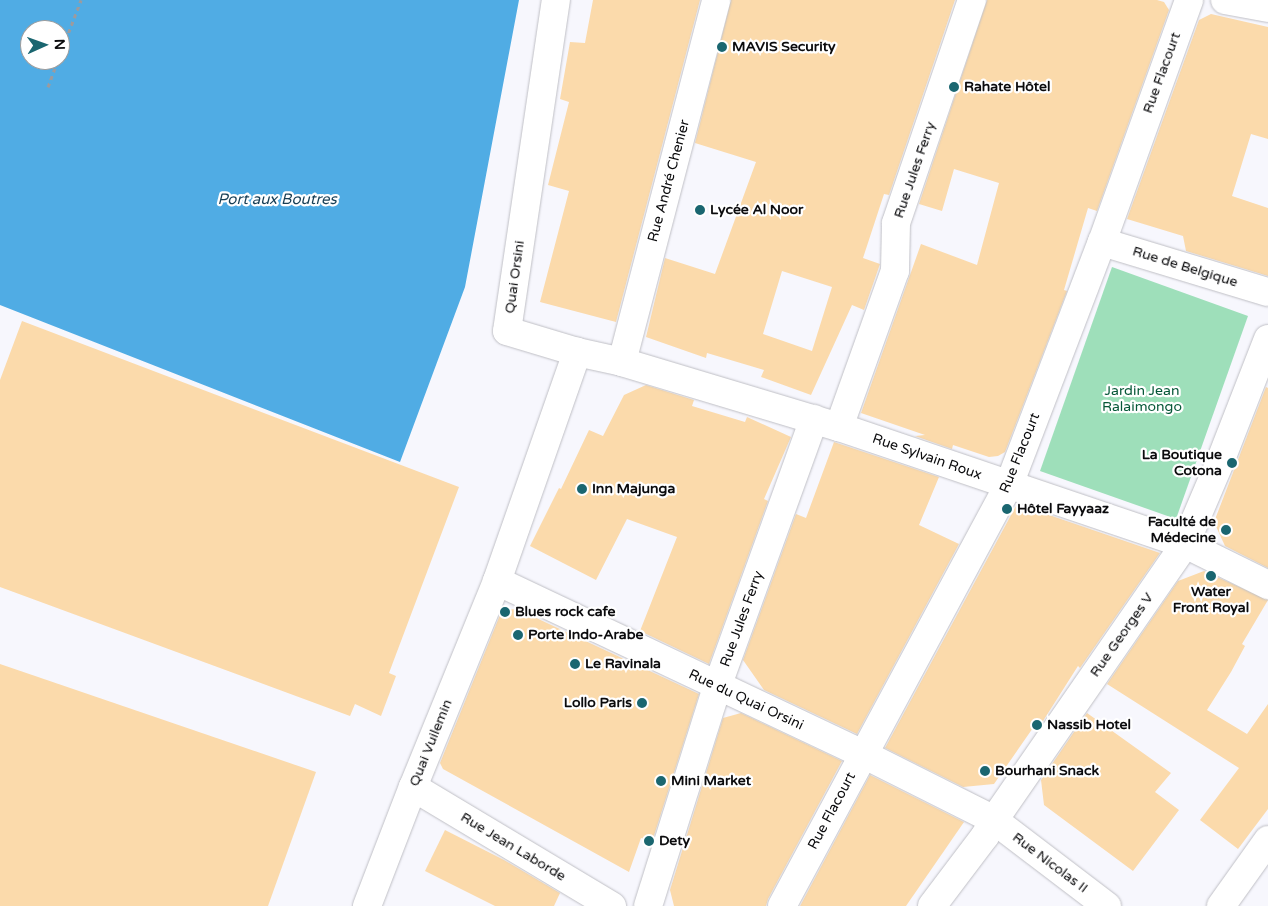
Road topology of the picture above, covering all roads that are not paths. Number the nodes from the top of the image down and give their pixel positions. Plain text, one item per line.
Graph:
1 (556, 0) edge
2 (716, 0) edge
3 (972, 0) edge
4 (1188, 0) edge
5 (1225, 0) edge
6 (1268, 8) edge
7 (1102, 242) junction
8 (1268, 292) edge
9 (1268, 338) edge
10 (577, 352) junction
11 (622, 362) junction
12 (827, 423) junction
13 (1009, 485) junction
14 (1185, 544) junction
15 (497, 581) junction
16 (1268, 585) edge
17 (717, 687) junction
18 (863, 754) junction
19 (413, 787) junction
20 (994, 820) junction
21 (1268, 840) edge
22 (367, 906) edge
23 (612, 906) edge
24 (648, 906) edge
25 (782, 906) edge
26 (932, 906) edge
27 (1107, 906) edge
28 (1221, 906) edge

1 - 10 street, Quai Orsini
2 - 11 street, Rue André Chenier
3 - 12 street, Rue Jules Ferry
4 - 7 street, Rue Flacourt
5 - 6 street
7 - 8 street, Rue de Belgique
7 - 13 street, Rue Flacourt
9 - 14 street, Rue Georges V
10 - 11 street, Rue Sylvain Roux
10 - 15 street
11 - 12 street, Rue Sylvain Roux
12 - 13 street, Rue Sylvain Roux
12 - 17 street, Rue Jules Ferry
13 - 14 street, Rue Sylvain Roux
13 - 18 street, Rue Flacourt
14 - 16 street, Rue Sylvain Roux
14 - 20 street, Rue Georges V
15 - 17 street, Rue du Quai Orsini
15 - 19 street, Quai Vuilemin
17 - 18 street, Rue du Quai Orsini
17 - 24 street, Rue Jules Ferry
18 - 20 street, Rue du Quai Orsini
18 - 25 street, Rue Flacourt
19 - 22 street, Quai Vuilemin
19 - 23 street, Rue Jean Laborde
20 - 26 street, Rue Georges V
20 - 27 street, Rue Nicolas II
21 - 28 street

